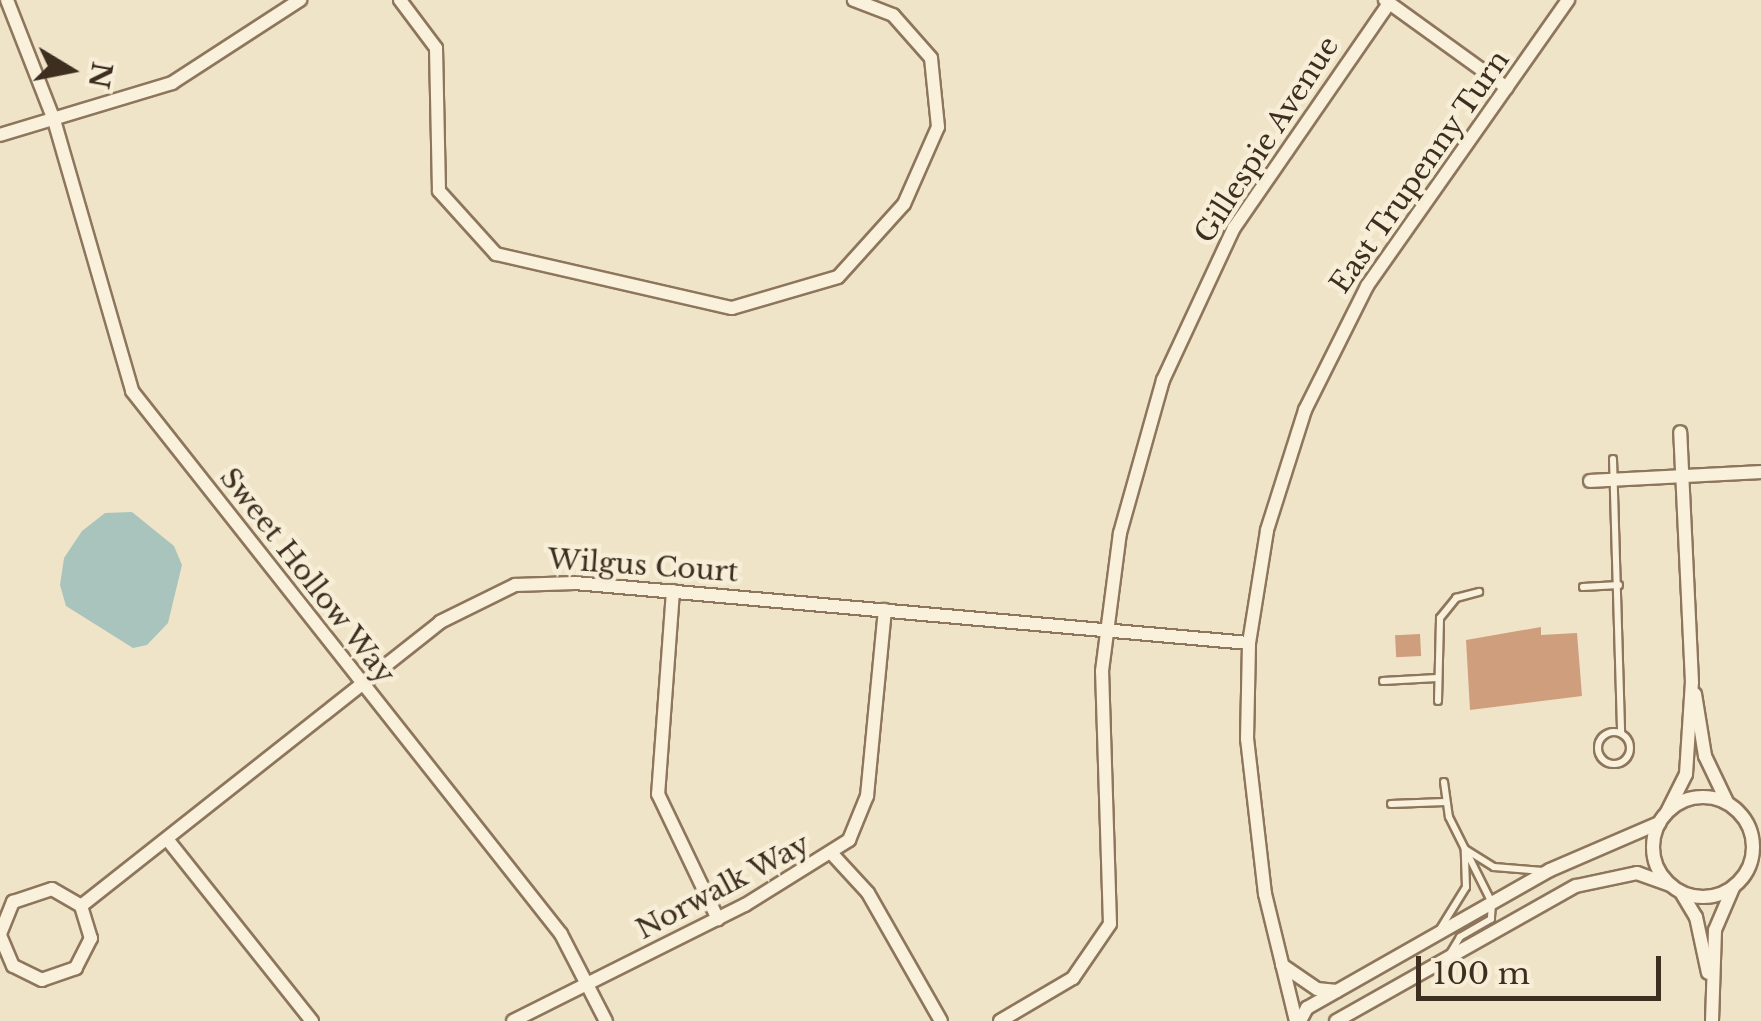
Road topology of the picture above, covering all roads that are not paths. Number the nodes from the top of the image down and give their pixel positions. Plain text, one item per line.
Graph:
1 (7, 0) edge
2 (300, 0) edge
3 (400, 0) edge
4 (854, 0) edge
5 (1568, 0) edge
6 (1387, 1) edge
7 (1507, 88) junction
8 (54, 120) junction
9 (0, 135) edge
10 (1680, 432) dead end
11 (1613, 459) dead end
12 (1761, 472) edge
13 (1682, 476) junction
14 (1614, 480) junction
15 (1590, 482) dead end
16 (1619, 585) junction
17 (1582, 587) dead end
18 (673, 592) junction
19 (1479, 592) dead end
20 (885, 610) junction
21 (1106, 630) junction
22 (1249, 643) junction
23 (1437, 678) junction
24 (1382, 682) dead end
25 (1692, 682) junction
26 (360, 684) junction
27 (1438, 700) dead end
28 (1621, 733) junction
29 (1444, 782) dead end
30 (1445, 802) junction
31 (1392, 804) dead end
32 (1729, 804) junction
33 (1742, 816) junction
34 (1663, 818) junction
35 (1761, 821) edge
36 (167, 839) junction
37 (1464, 849) junction
38 (834, 856) junction
39 (1755, 861) edge
40 (1550, 870) junction
41 (1734, 886) junction
42 (1675, 888) junction
43 (1492, 903) junction
44 (81, 906) junction
45 (718, 919) junction
46 (0, 934) edge
47 (1436, 934) junction
48 (1448, 956) junction
49 (1282, 965) junction
50 (1710, 978) junction
51 (591, 986) junction
52 (1339, 990) junction
53 (312, 1021) edge
54 (514, 1021) edge
55 (606, 1021) edge
56 (941, 1021) edge
57 (1000, 1021) edge
58 (1298, 1021) edge
59 (1336, 1021) edge
60 (1712, 1021) edge

1 - 8 street, Sweet Hollow Way
2 - 8 street
3 - 4 street
5 - 7 street, East Trupenny Turn
6 - 7 street
6 - 21 street, Gillespie Avenue
7 - 22 street, East Trupenny Turn
8 - 9 street
8 - 26 street, Sweet Hollow Way
10 - 13 street
11 - 14 lane
12 - 13 street
13 - 14 street
13 - 25 street
14 - 15 street
14 - 16 lane
16 - 17 lane
16 - 28 lane
18 - 20 street, Wilgus Court
18 - 26 street, Wilgus Court
18 - 45 street
19 - 23 lane
20 - 21 street, Wilgus Court
20 - 38 street, Norwalk Way
21 - 22 street, Wilgus Court
21 - 57 street, Gillespie Avenue
22 - 49 street, East Trupenny Turn
23 - 24 lane
23 - 27 lane
25 - 32 street
25 - 34 street
26 - 36 street, Wilgus Court
26 - 51 street, Sweet Hollow Way
28 - 28 lane
29 - 30 lane
30 - 31 lane
30 - 37 lane
32 - 33 street
32 - 34 street
33 - 35 street
33 - 39 street
34 - 40 street
34 - 42 street
36 - 44 street, Wilgus Court
36 - 53 street
37 - 40 lane
37 - 43 lane
37 - 47 lane
38 - 45 street, Norwalk Way
38 - 56 street
39 - 41 street
40 - 43 street
41 - 42 street
41 - 50 street
42 - 48 street
42 - 50 street
43 - 47 street
43 - 48 lane
44 - 46 street
44 - 46 street
45 - 51 street, Norwalk Way
47 - 52 street
48 - 59 street
49 - 52 street
49 - 58 street, East Trupenny Turn
50 - 60 street
51 - 54 street, Norwalk Way
51 - 55 street, Sweet Hollow Way
52 - 58 street

